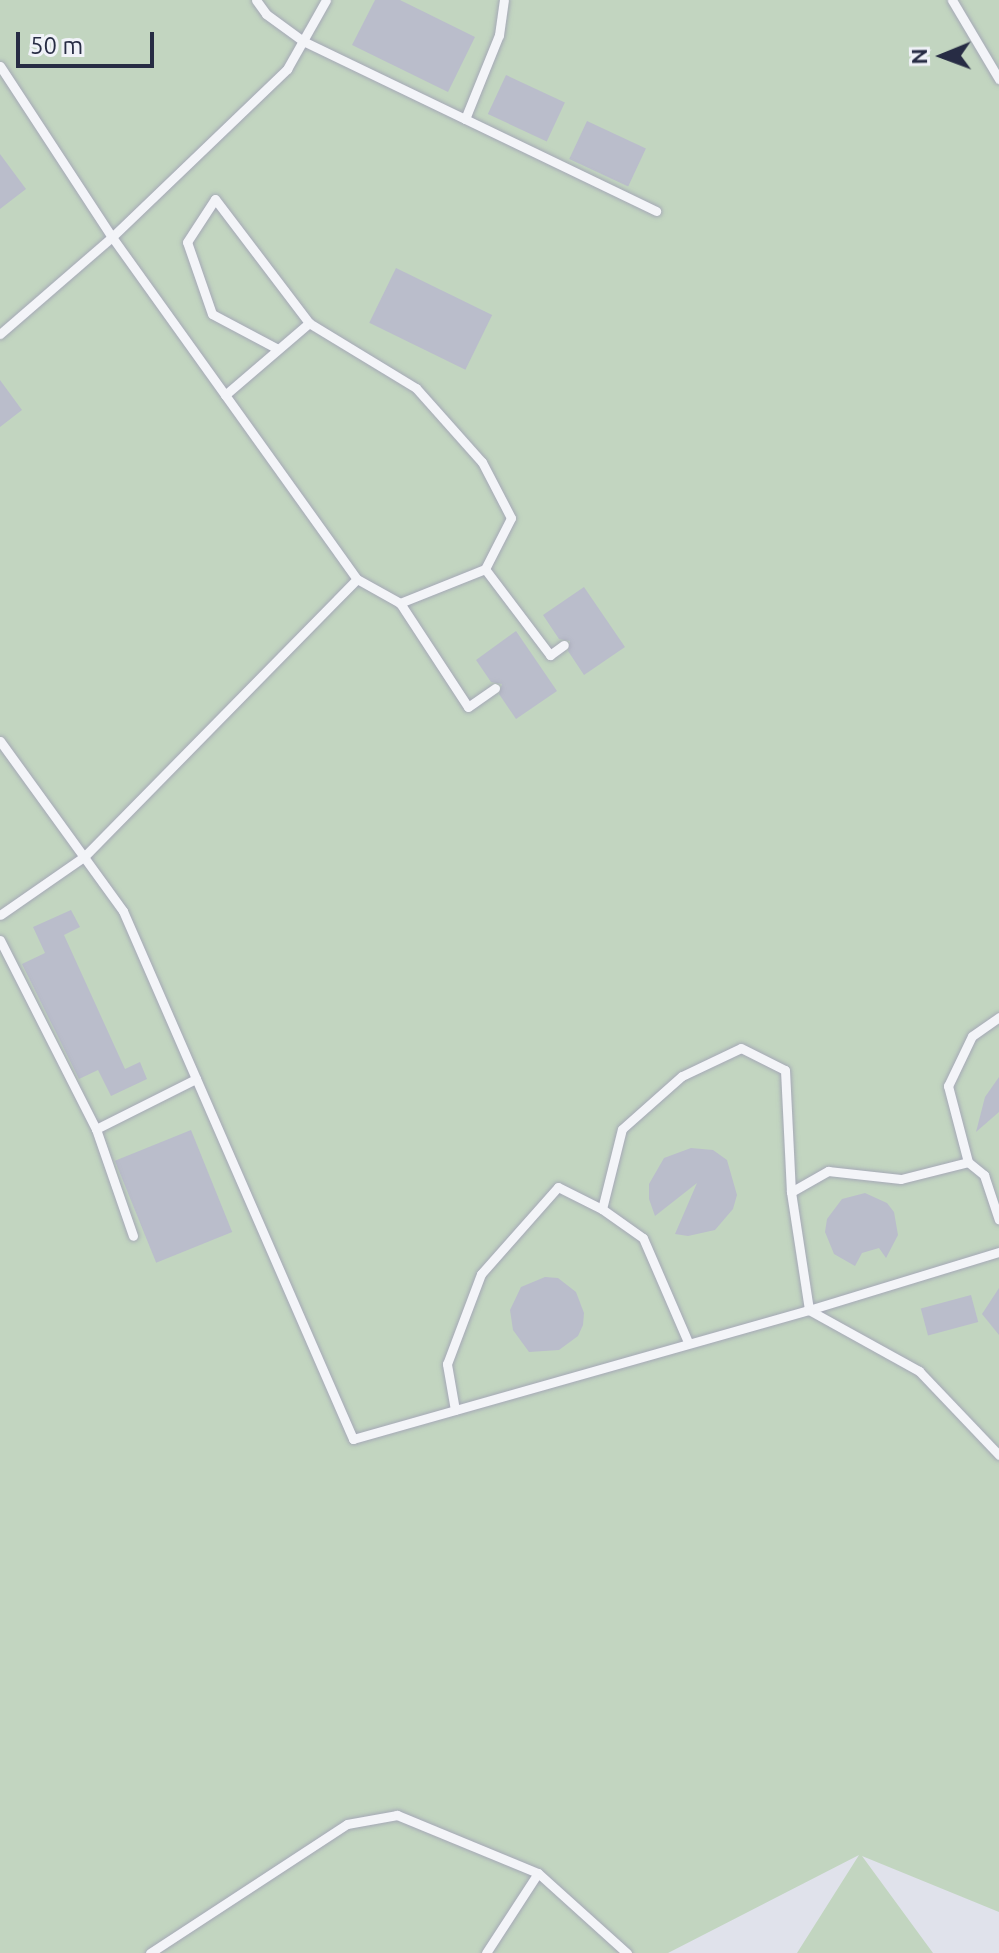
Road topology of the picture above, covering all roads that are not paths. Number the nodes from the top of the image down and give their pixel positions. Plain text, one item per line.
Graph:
1 (256, 0) edge
2 (326, 0) edge
3 (504, 0) edge
4 (952, 0) edge
5 (303, 41) junction
6 (0, 66) edge
7 (999, 79) edge
8 (465, 119) junction
9 (656, 211) dead end
10 (112, 237) junction
11 (309, 323) junction
12 (0, 334) edge
13 (276, 348) junction
14 (225, 395) junction
15 (485, 569) junction
16 (357, 579) junction
17 (400, 603) junction
18 (564, 645) dead end
19 (495, 688) dead end
20 (0, 741) edge
21 (85, 856) junction
22 (0, 915) edge
23 (0, 940) edge
24 (999, 1017) edge
25 (196, 1079) junction
26 (96, 1129) junction
27 (968, 1162) junction
28 (791, 1192) junction
29 (602, 1209) junction
30 (999, 1220) edge
31 (133, 1236) dead end
32 (999, 1252) edge
33 (809, 1310) junction
34 (688, 1342) junction
35 (455, 1410) junction
36 (999, 1455) edge
37 (538, 1873) junction
38 (150, 1953) edge
39 (486, 1953) edge
40 (627, 1953) edge

1 - 5 lane
2 - 5 lane
3 - 8 lane
4 - 7 lane
5 - 8 lane
5 - 10 lane
6 - 10 lane
8 - 9 lane
10 - 12 lane
10 - 14 lane
11 - 13 lane
11 - 13 lane
11 - 15 lane
13 - 14 lane
14 - 16 lane
15 - 17 lane
15 - 18 lane
16 - 17 lane
16 - 21 lane
17 - 19 lane
20 - 21 lane
21 - 22 lane
21 - 25 lane
23 - 26 lane
24 - 27 lane
25 - 26 lane
25 - 35 lane
26 - 31 lane
27 - 28 lane
27 - 30 lane
28 - 29 lane
28 - 33 lane
29 - 34 lane
29 - 35 lane
32 - 33 lane
33 - 34 lane
33 - 36 lane
34 - 35 lane
37 - 38 lane
37 - 39 lane
37 - 40 lane

